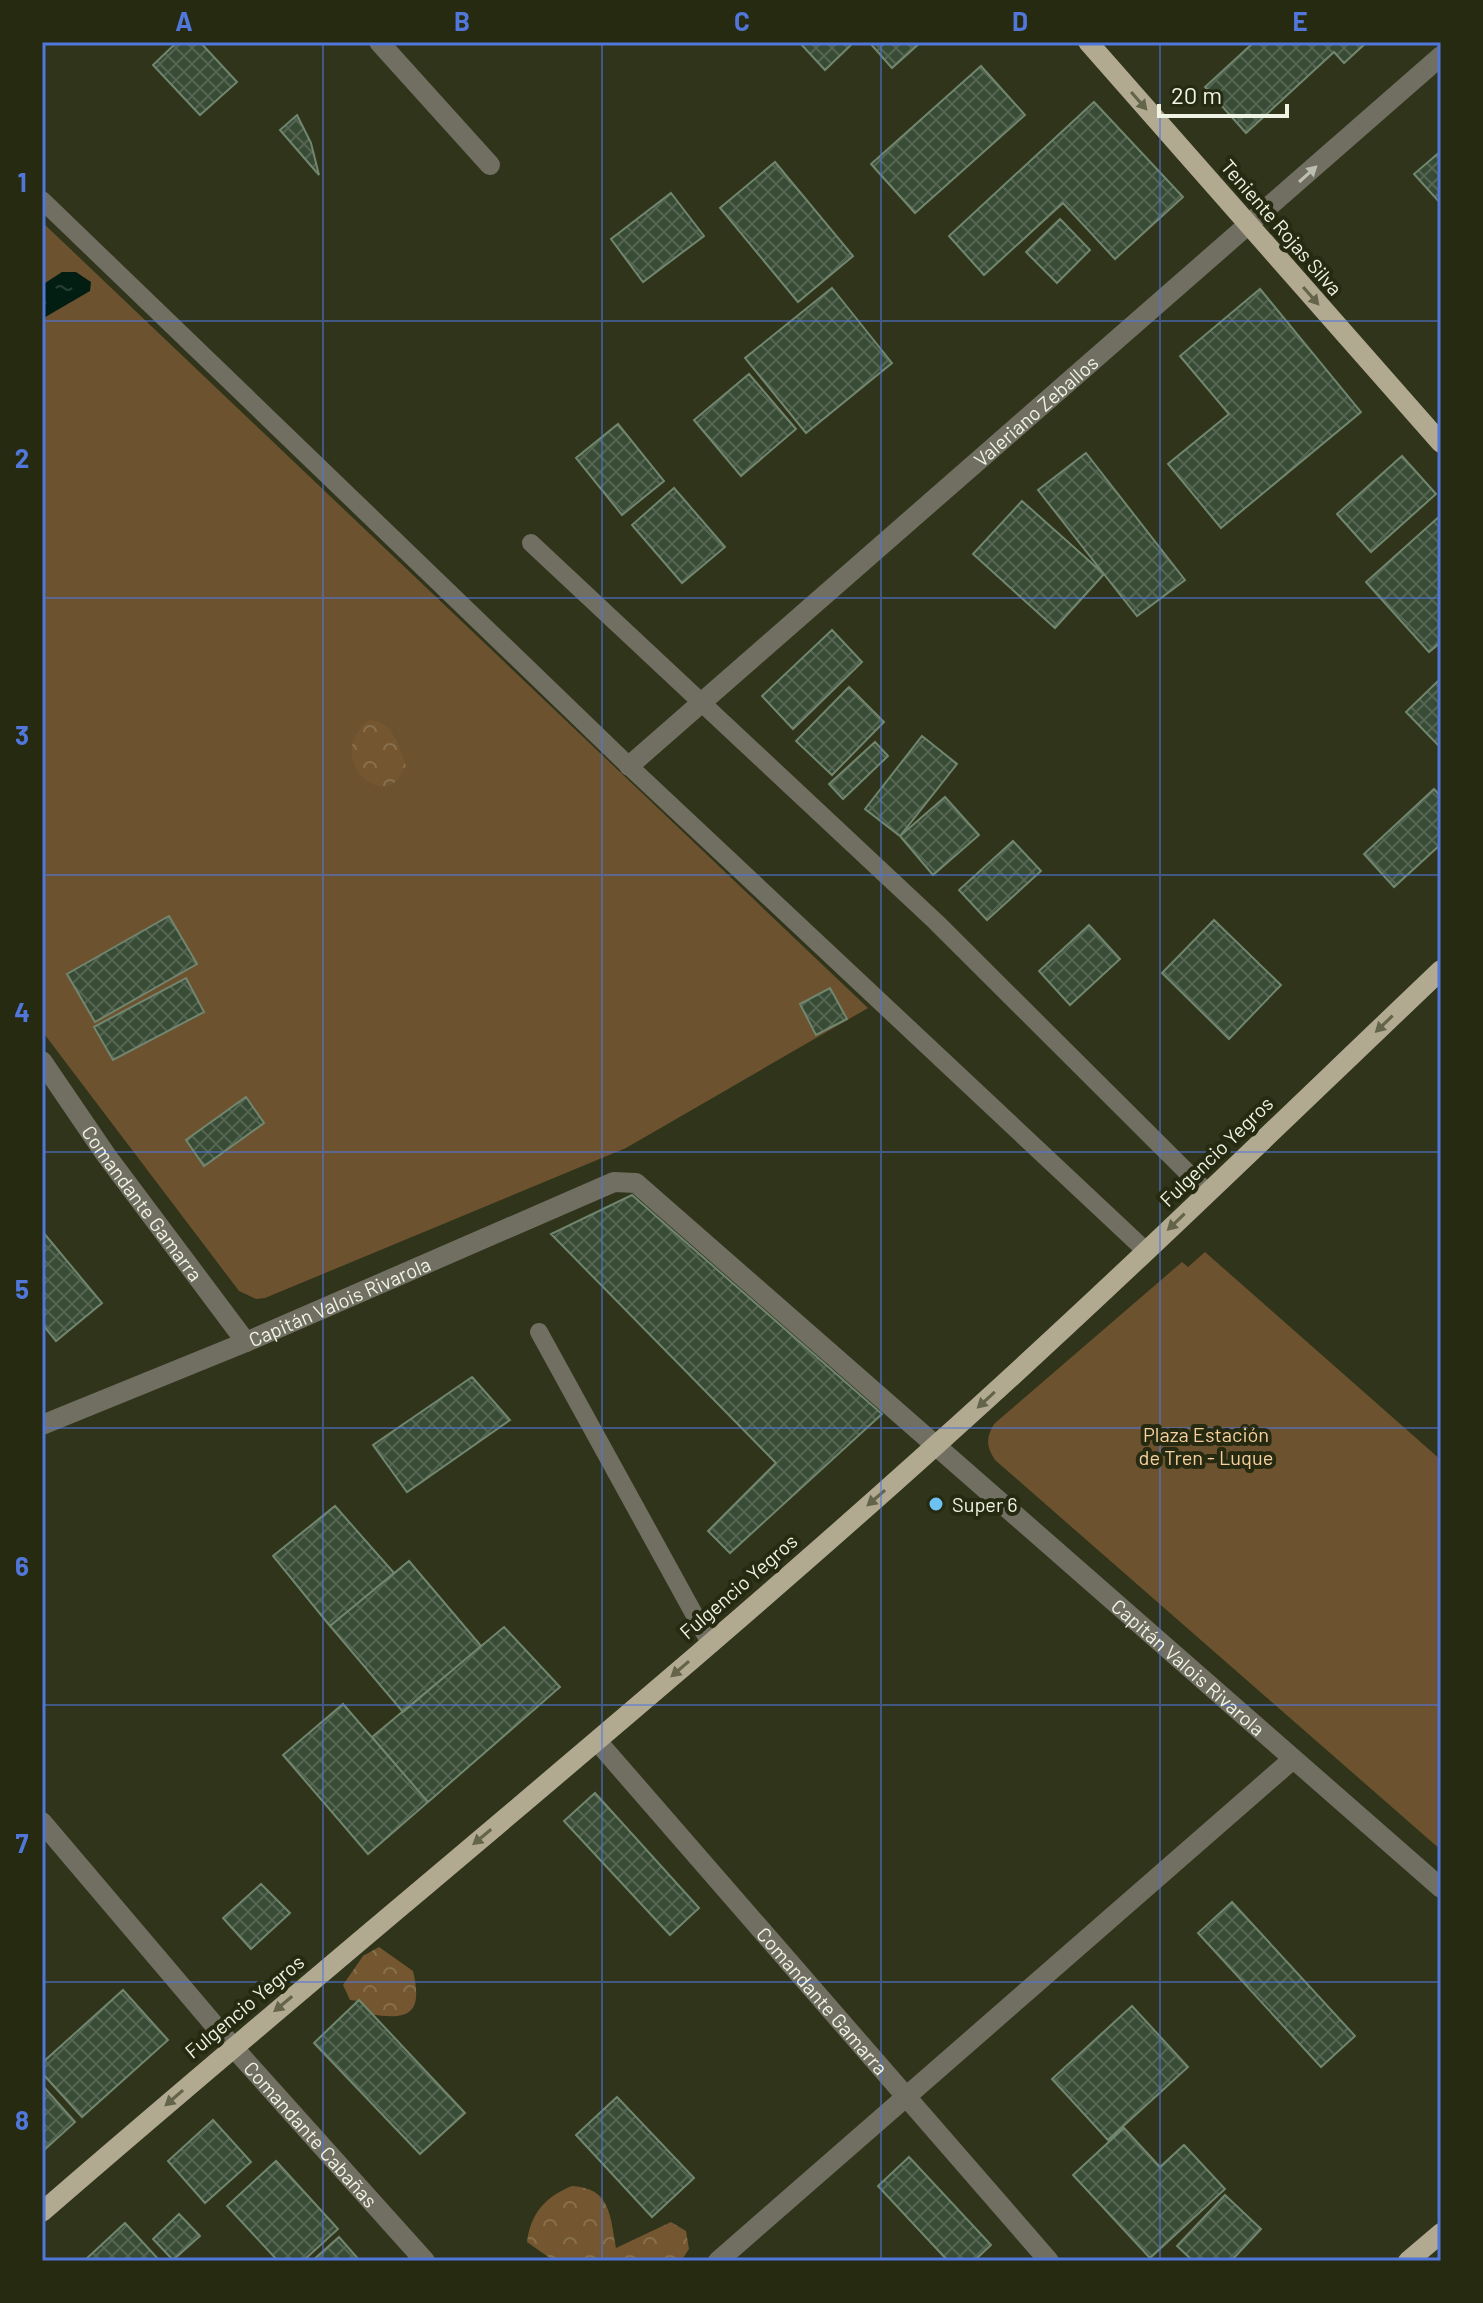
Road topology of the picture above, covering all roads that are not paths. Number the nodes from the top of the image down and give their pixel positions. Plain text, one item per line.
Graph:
1 (379, 42) edge
2 (1088, 42) edge
3 (1441, 56) edge
4 (490, 165) dead end
5 (42, 200) edge
6 (1250, 226) junction
7 (1441, 443) edge
8 (531, 543) dead end
9 (703, 704) junction
10 (629, 766) junction
11 (1441, 970) edge
12 (42, 1061) edge
13 (1207, 1192) junction
14 (1146, 1251) junction
15 (539, 1332) dead end
16 (246, 1342) junction
17 (42, 1425) edge
18 (935, 1447) junction
19 (710, 1643) junction
20 (597, 1741) junction
21 (1293, 1759) junction
22 (42, 1822) edge
23 (1441, 1888) edge
24 (233, 2047) junction
25 (906, 2097) junction
26 (42, 2212) edge
27 (1441, 2233) edge
28 (425, 2261) edge
29 (718, 2261) edge
30 (1049, 2261) edge
31 (1408, 2261) edge

1 - 4 street
2 -> 6 main road, Teniente Rojas Silva
6 -> 3 street, Valeriano Zeballos
5 - 10 lane
6 -> 7 main road, Teniente Rojas Silva
6 - 9 street, Valeriano Zeballos
8 - 9 lane
9 - 10 street, Valeriano Zeballos
9 - 13 lane
10 - 14 lane
11 -> 13 main road, Fulgencio Yegros
12 - 16 street, Comandante Gamarra
13 -> 14 main road, Fulgencio Yegros
14 -> 18 main road, Fulgencio Yegros
15 - 19 lane
16 - 17 street, Capitán Valois Rivarola
16 - 18 street, Capitán Valois Rivarola
18 -> 19 main road, Fulgencio Yegros
18 - 21 street, Capitán Valois Rivarola
19 -> 20 main road, Fulgencio Yegros
20 -> 24 main road, Fulgencio Yegros
20 - 25 street, Comandante Gamarra
21 - 23 street, Capitán Valois Rivarola
21 - 25 street
22 - 24 street, Comandante Cabañas
24 -> 26 main road, Fulgencio Yegros
24 - 28 street, Comandante Cabañas
25 - 29 street
25 - 30 street, Comandante Gamarra
27 - 31 main road

